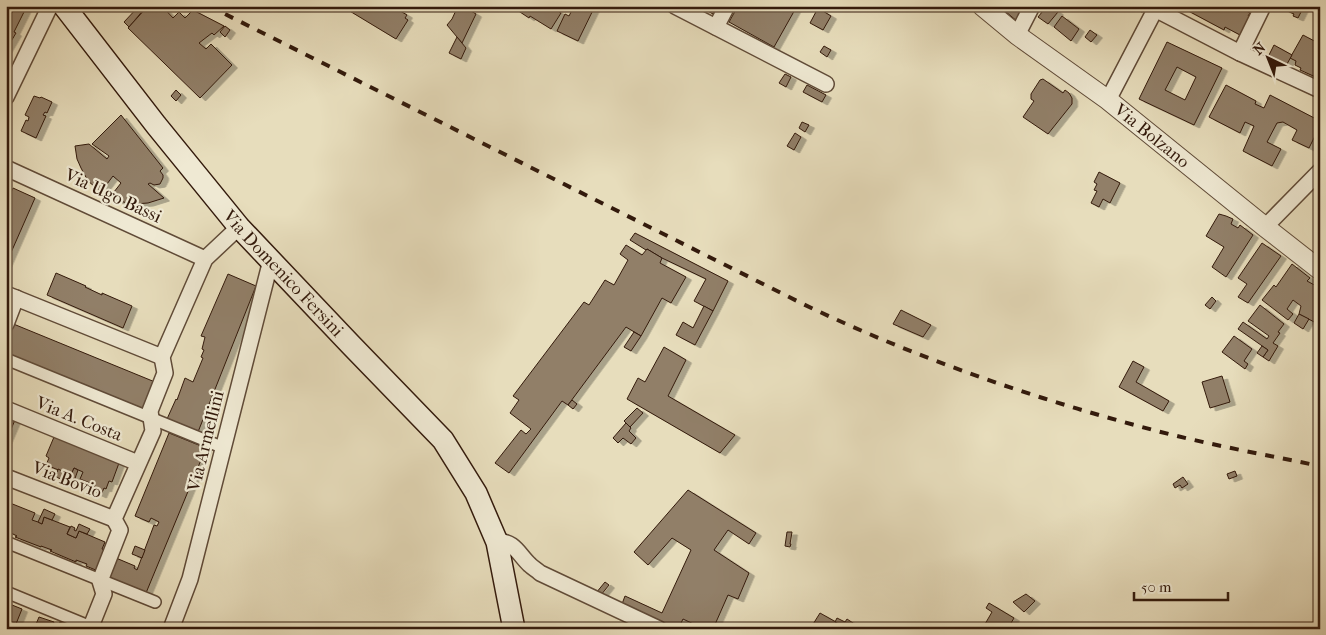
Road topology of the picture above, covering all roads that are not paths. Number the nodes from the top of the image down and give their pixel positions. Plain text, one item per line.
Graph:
1 (50, 6) edge
2 (64, 6) edge
3 (675, 6) edge
4 (727, 6) edge
5 (982, 6) edge
6 (1032, 6) edge
7 (1263, 6) edge
8 (1156, 8) edge
9 (716, 26) junction
10 (1017, 35) junction
11 (1240, 53) junction
12 (826, 84) dead end
13 (1320, 90) edge
14 (6, 97) edge
15 (1108, 100) junction
16 (6, 168) edge
17 (1320, 171) edge
18 (239, 227) junction
19 (1265, 227) junction
20 (205, 259) junction
21 (271, 260) junction
22 (1320, 270) edge
23 (11, 296) edge
24 (6, 324) edge
25 (162, 357) junction
26 (6, 359) edge
27 (6, 410) edge
28 (151, 418) junction
29 (224, 448) junction
30 (138, 463) junction
31 (6, 476) edge
32 (114, 519) junction
33 (6, 542) edge
34 (497, 542) junction
35 (100, 581) junction
36 (6, 592) edge
37 (155, 602) dead end
38 (91, 628) edge
39 (171, 629) edge
40 (514, 629) edge
41 (660, 629) edge

1 - 14 street
2 - 18 main road, Via Domenico Fersini
3 - 9 street
4 - 9 street
5 - 10 street, Via Bolzano
6 - 10 street
7 - 11 street
8 - 11 street
8 - 15 street
9 - 12 street
10 - 15 street, Via Bolzano
11 - 13 street
15 - 19 street, Via Bolzano
16 - 20 street, Via Ugo Bassi
17 - 19 street
18 - 20 street
18 - 21 main road, Via Domenico Fersini
19 - 22 street, Via Bolzano
20 - 25 street
21 - 29 street, Via Armellini
21 - 34 main road, Via Domenico Fersini
23 - 24 street
23 - 25 street
25 - 28 street
26 - 28 street
27 - 30 street, Via A. Costa
28 - 29 street
28 - 30 street
29 - 39 street, Via Armellini
30 - 32 street
31 - 32 street, Via Bovio
32 - 35 street
33 - 35 street
34 - 40 main road, Via Domenico Fersini
34 - 41 street
35 - 37 street
35 - 38 street
36 - 38 street

